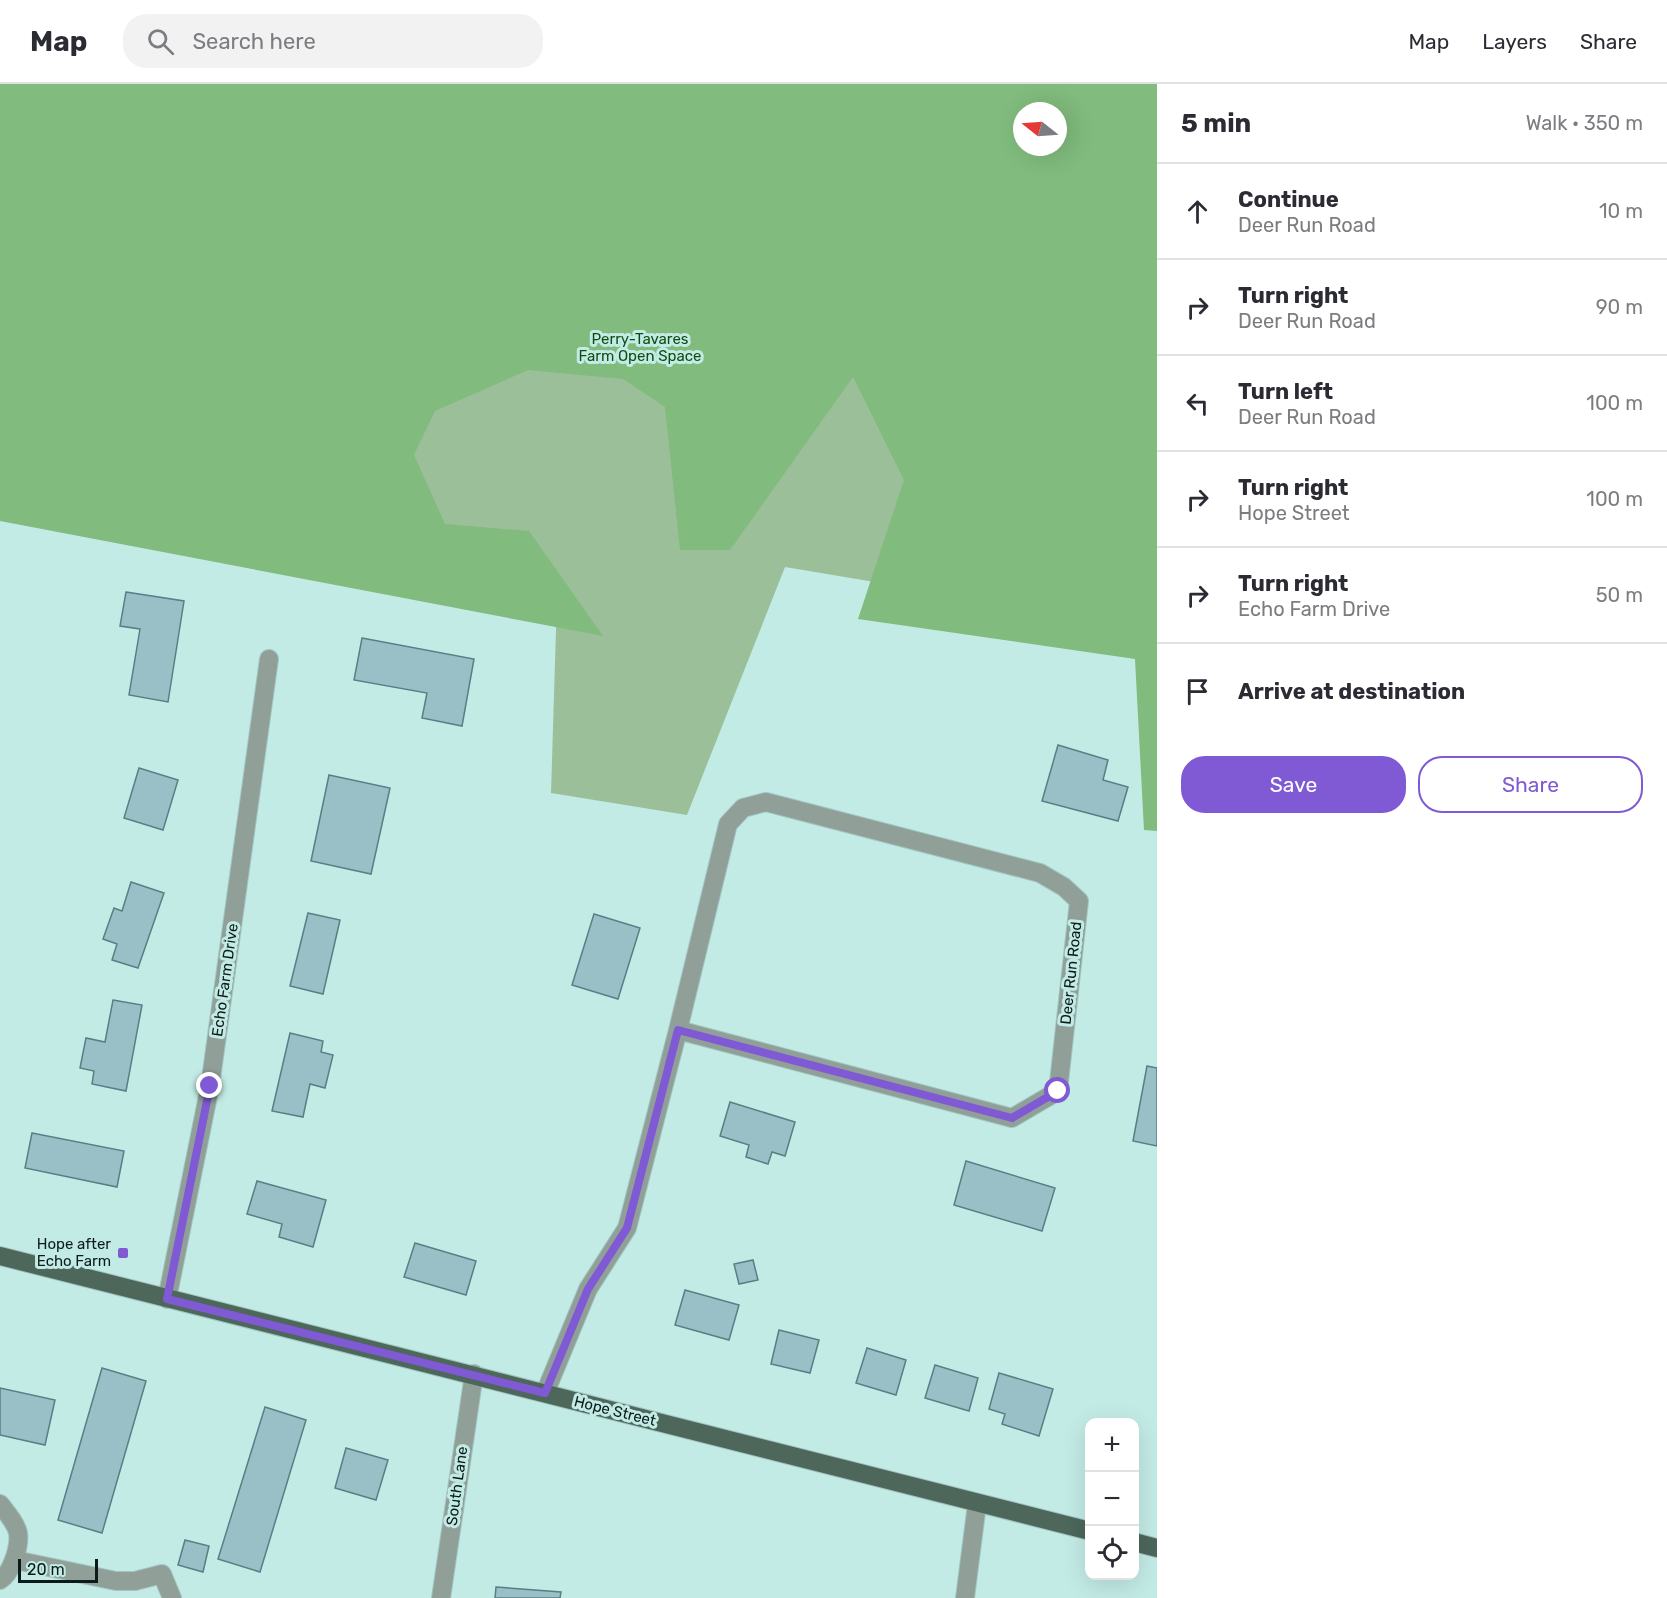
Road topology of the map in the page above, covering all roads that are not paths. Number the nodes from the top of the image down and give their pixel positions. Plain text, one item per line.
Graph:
1 (269, 658) dead end
2 (678, 1030) junction
3 (0, 1256) edge
4 (167, 1299) junction
5 (474, 1374) junction
6 (545, 1393) junction
7 (0, 1504) edge
8 (977, 1504) junction
9 (1085, 1530) edge
10 (1139, 1543) edge
11 (1157, 1548) edge
12 (15, 1560) junction
13 (0, 1580) edge
14 (172, 1598) edge
15 (441, 1598) edge
16 (965, 1598) edge

1 - 4 street, Echo Farm Drive
2 - 2 street, Deer Run Road
2 - 6 street, Deer Run Road
3 - 4 main road, Hope Street
4 - 5 main road, Hope Street
5 - 6 main road, Hope Street
5 - 15 street, South Lane
6 - 8 main road, Hope Street
7 - 12 street
8 - 9 main road, Hope Street
8 - 16 street
10 - 11 main road
12 - 13 street
12 - 14 street

